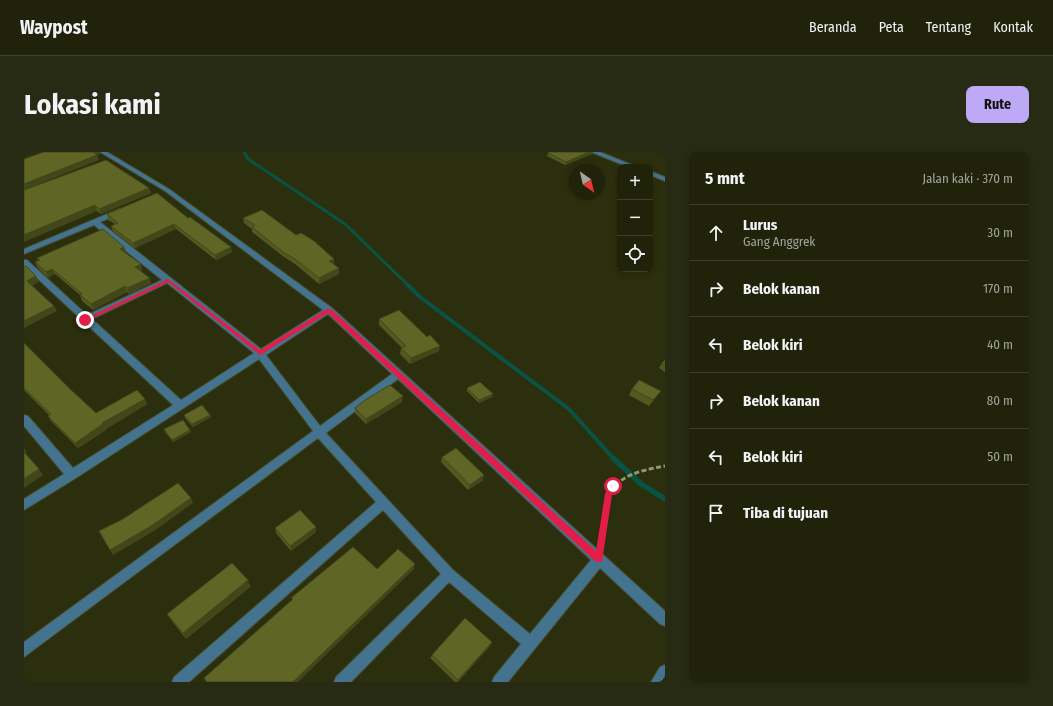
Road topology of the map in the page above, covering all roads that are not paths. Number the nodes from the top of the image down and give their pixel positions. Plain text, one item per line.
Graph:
1 (103, 152) edge
2 (594, 152) edge
3 (626, 164) edge
4 (653, 174) edge
5 (665, 179) edge
6 (124, 209) edge
7 (96, 222) junction
8 (24, 252) edge
9 (24, 262) edge
10 (168, 280) junction
11 (329, 310) junction
12 (85, 320) junction
13 (260, 353) junction
14 (398, 374) junction
15 (180, 405) junction
16 (24, 419) edge
17 (319, 432) junction
18 (72, 475) junction
19 (383, 503) junction
20 (24, 505) edge
21 (599, 559) junction
22 (448, 574) junction
23 (665, 620) edge
24 (530, 643) junction
25 (24, 650) edge
26 (665, 672) edge
27 (178, 682) edge
28 (341, 682) edge
29 (499, 682) edge
30 (658, 682) edge

1 - 11 street
2 - 3 street
4 - 5 street
6 - 7 street
7 - 8 street
7 - 10 street
9 - 12 street
10 - 12 street
10 - 13 street
11 - 13 street
11 - 14 street
12 - 15 street
13 - 15 street
13 - 17 street
14 - 17 street
14 - 21 street
15 - 18 street
16 - 18 street
17 - 19 street
17 - 25 street
18 - 20 street
19 - 22 street
19 - 27 street
21 - 23 street
21 - 24 street
22 - 24 street
22 - 28 street
24 - 29 street
26 - 30 street

